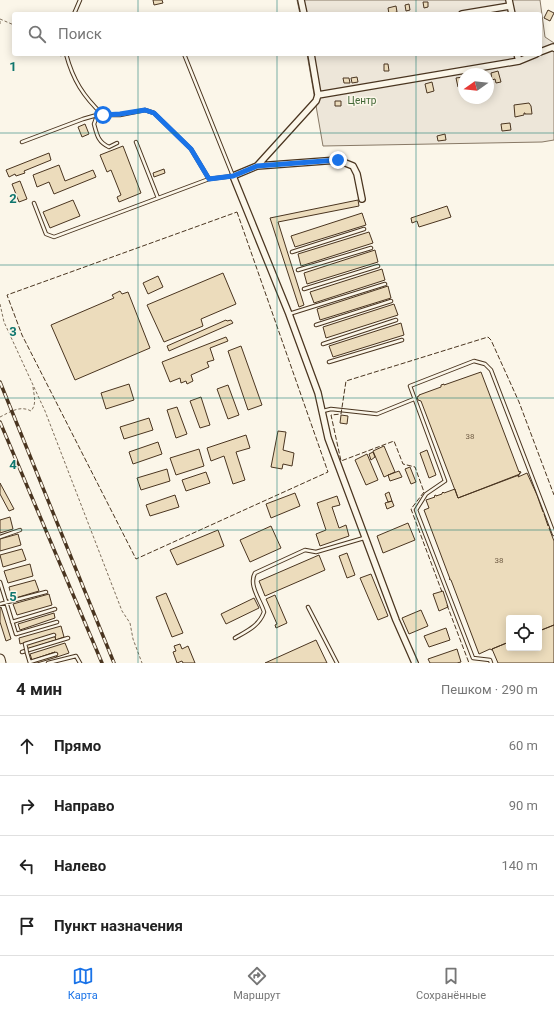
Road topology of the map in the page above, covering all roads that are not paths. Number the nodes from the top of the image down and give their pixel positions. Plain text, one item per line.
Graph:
1 (80, 0) edge
2 (301, 0) edge
3 (510, 3) edge
4 (75, 12) edge
5 (304, 12) edge
6 (471, 12) edge
7 (554, 48) edge
8 (542, 51) edge
9 (67, 56) edge
10 (185, 56) edge
11 (311, 56) edge
12 (518, 56) edge
13 (532, 56) edge
14 (519, 62) junction
15 (318, 95) junction
16 (98, 115) junction
17 (103, 115) junction
18 (22, 142) dead end
19 (136, 142) dead end
20 (118, 143) dead end
21 (257, 166) junction
22 (233, 176) junction
23 (209, 179) junction
24 (158, 198) junction
25 (362, 199) dead end
26 (34, 203) dead end
27 (364, 229) dead end
28 (371, 248) dead end
29 (292, 252) dead end
30 (378, 266) dead end
31 (298, 270) dead end
32 (385, 284) dead end
33 (304, 289) dead end
34 (391, 302) dead end
35 (289, 314) junction
36 (396, 320) dead end
37 (316, 325) dead end
38 (402, 340) dead end
39 (323, 344) dead end
40 (329, 362) dead end
41 (414, 400) junction
42 (322, 411) junction
43 (20, 530) dead end
44 (554, 534) edge
45 (0, 537) edge
46 (365, 538) junction
47 (0, 582) edge
48 (46, 592) dead end
49 (7, 603) junction
50 (0, 604) edge
51 (308, 607) dead end
52 (55, 609) dead end
53 (12, 622) junction
54 (57, 622) dead end
55 (54, 635) dead end
56 (68, 638) dead end
57 (235, 638) dead end
58 (22, 652) dead end
59 (56, 654) dead end
60 (0, 659) edge
61 (30, 662) edge
62 (1, 663) edge
63 (48, 663) edge
64 (80, 663) edge
65 (337, 663) edge
66 (415, 663) edge
67 (491, 663) edge

1 - 4 lane
2 - 5 street
3 - 6 street
7 - 8 street
9 - 17 lane
10 - 22 lane
11 - 15 street
12 - 14 street
13 - 14 street
14 - 15 street
15 - 21 street
16 - 17 lane
16 - 18 lane
16 - 20 lane
17 - 23 lane
19 - 24 lane
21 - 22 street
21 - 25 street
22 - 23 lane
22 - 35 street
23 - 24 lane
24 - 26 lane
27 - 29 lane
28 - 31 lane
30 - 33 lane
32 - 35 lane
34 - 37 lane
35 - 42 street
36 - 39 lane
38 - 40 lane
41 - 42 lane
41 - 44 lane
41 - 67 lane
42 - 46 street
43 - 45 lane
46 - 57 lane
46 - 66 street
47 - 49 lane
48 - 49 lane
49 - 50 lane
49 - 53 lane
51 - 65 lane
52 - 53 lane
53 - 54 lane
55 - 61 lane, bridge
56 - 58 lane
59 - 61 lane
60 - 62 highway
63 - 64 lane

